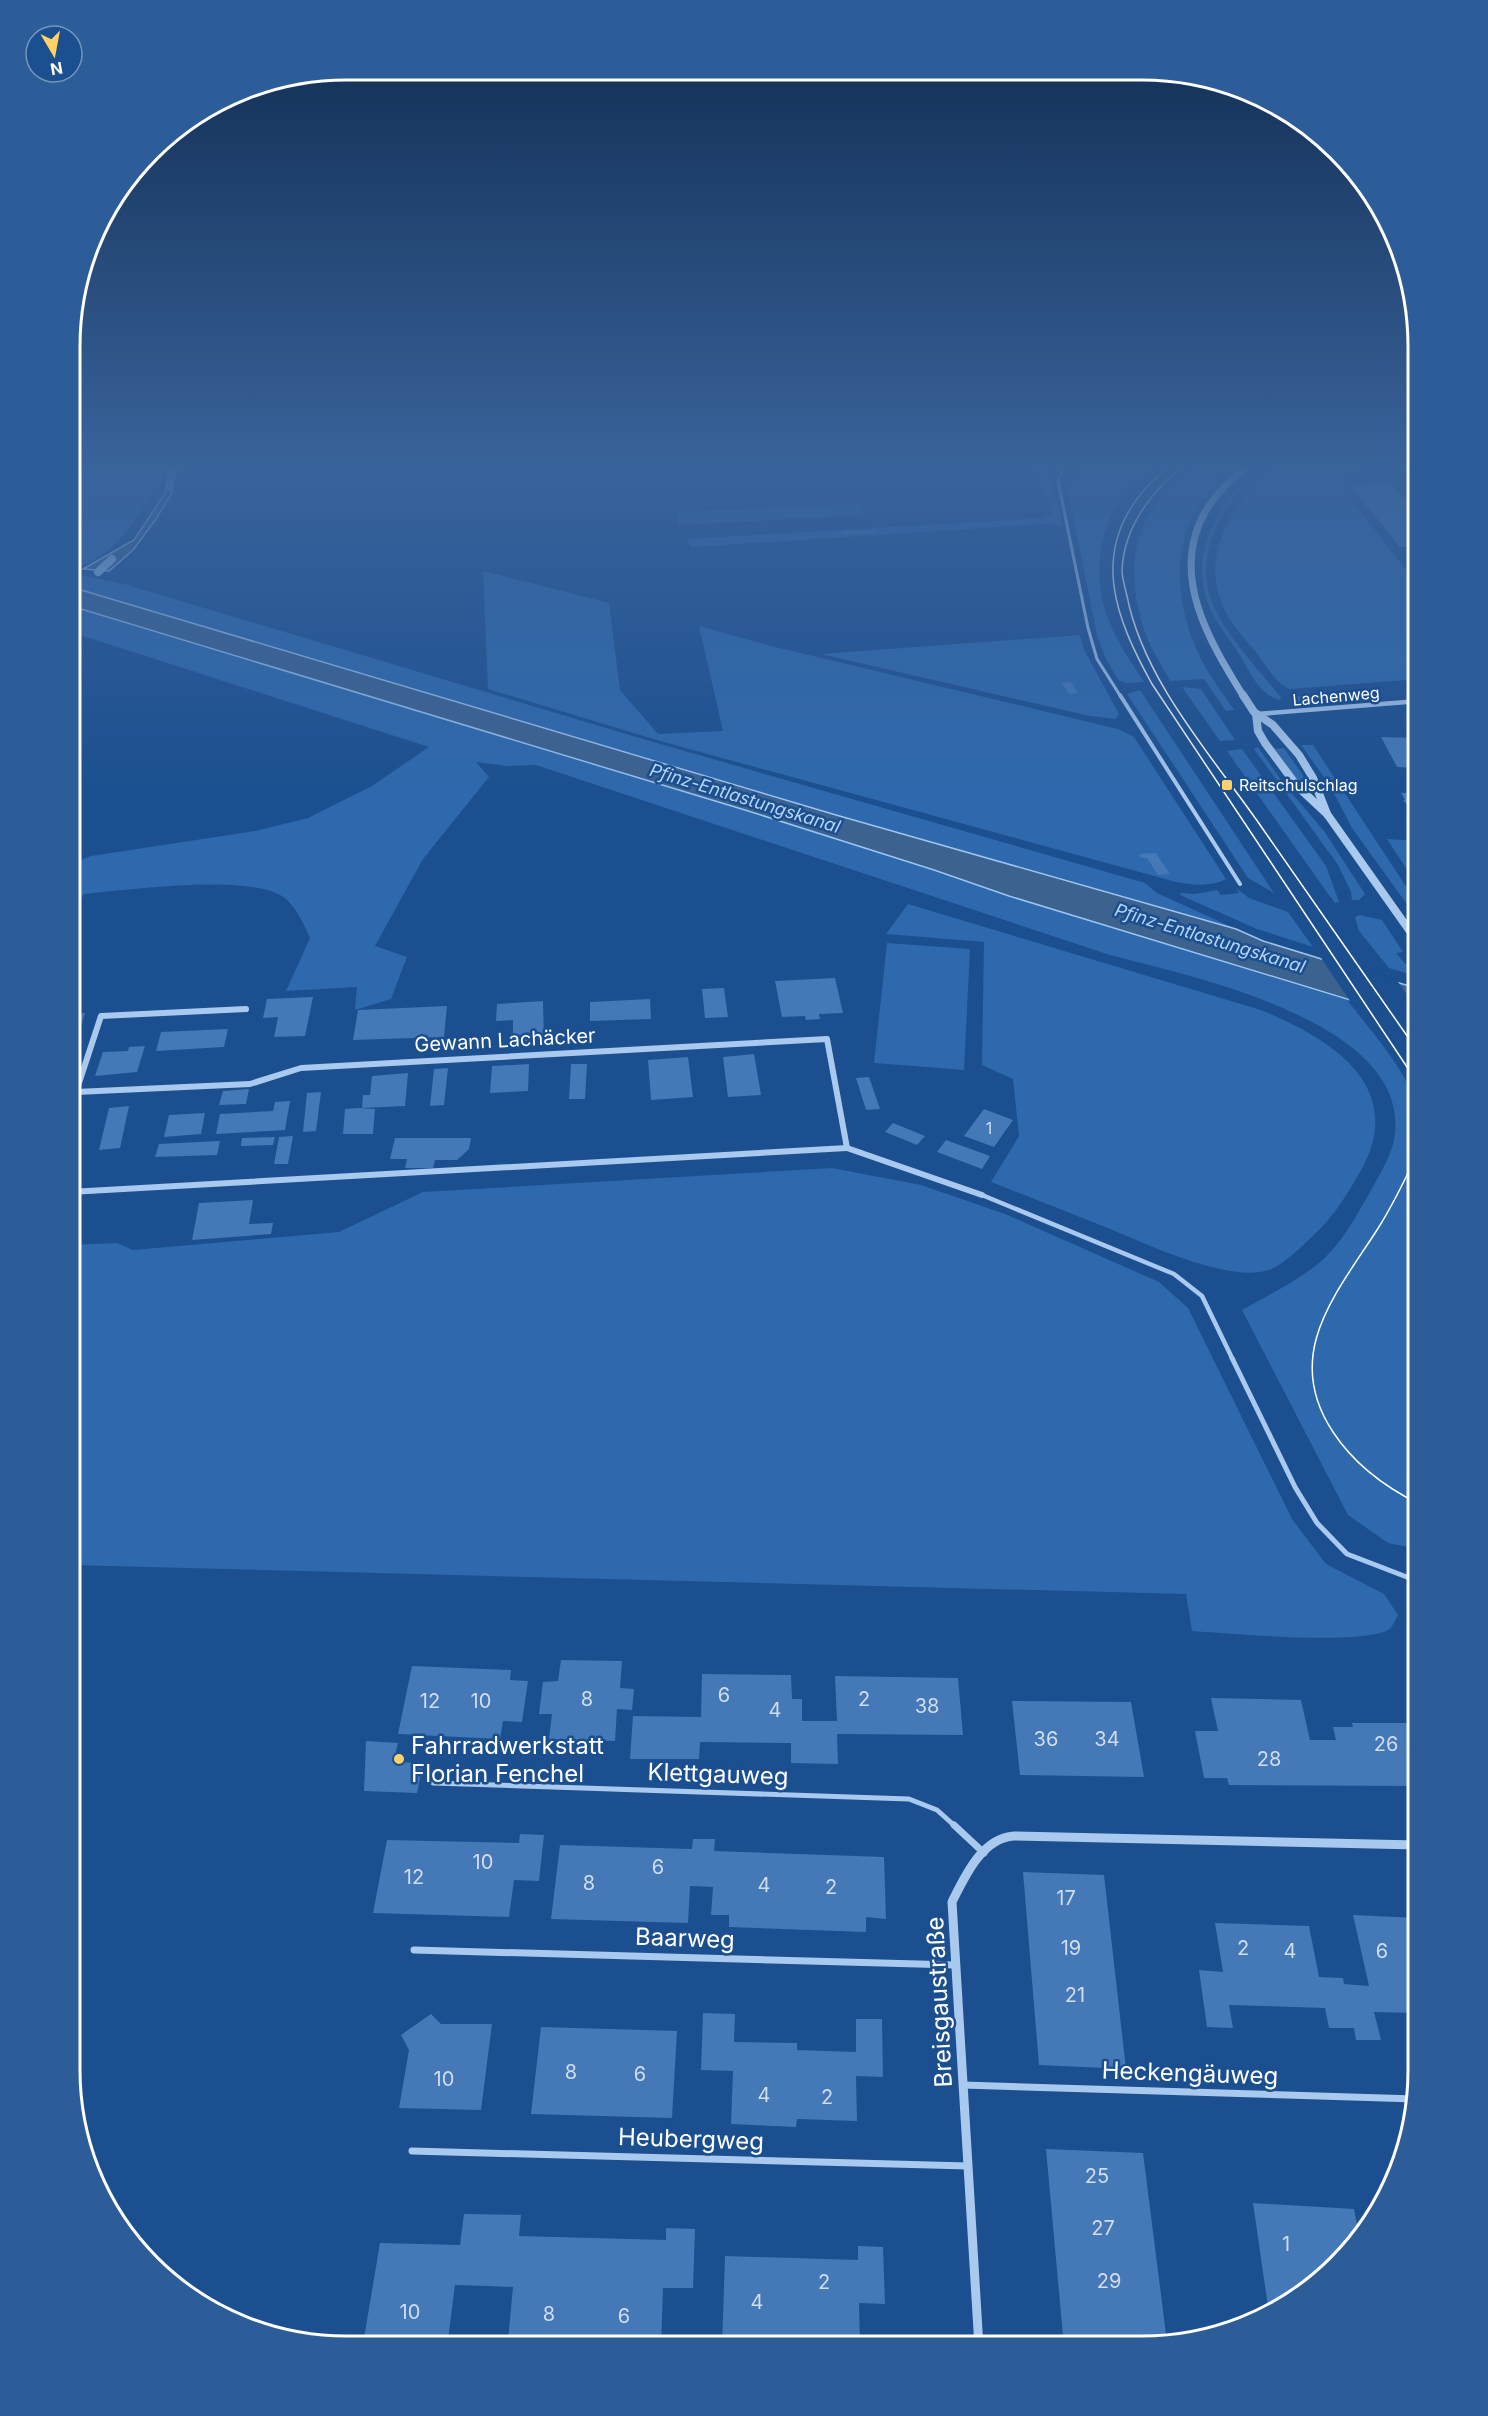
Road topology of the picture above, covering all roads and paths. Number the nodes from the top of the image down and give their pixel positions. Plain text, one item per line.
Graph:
1 (1078, 577) edge
2 (1190, 577) edge
3 (1408, 702) edge
4 (1256, 714) junction
5 (1327, 814) junction
6 (1240, 884) dead end
7 (1408, 928) edge
8 (246, 1009) dead end
9 (80, 1080) edge
10 (80, 1092) edge
11 (847, 1148) junction
12 (80, 1191) edge
13 (982, 1195) joint
14 (1408, 1577) edge
15 (433, 1783) dead end
16 (1408, 1845) edge
17 (984, 1853) junction
18 (414, 1950) dead end
19 (955, 1965) junction
20 (963, 2085) junction
21 (1407, 2099) edge
22 (412, 2151) dead end
23 (968, 2166) junction
24 (978, 2336) edge

1 - 6 lane
2 - 4 street
3 - 4 street, Lachenweg
4 - 5 street
4 - 5 street
5 - 7 street
8 - 9 street
10 - 11 street, Gewann Lachäcker
11 - 12 street
11 - 13 street
13 - 14 lane
15 - 17 lane, Klettgauweg
16 - 17 street, Breisgaustraße
17 - 19 street, Breisgaustraße
18 - 19 lane, Baarweg
19 - 20 street, Breisgaustraße
20 - 21 lane, Heckengäuweg
20 - 23 street, Breisgaustraße
22 - 23 lane, Heubergweg
23 - 24 street, Breisgaustraße

